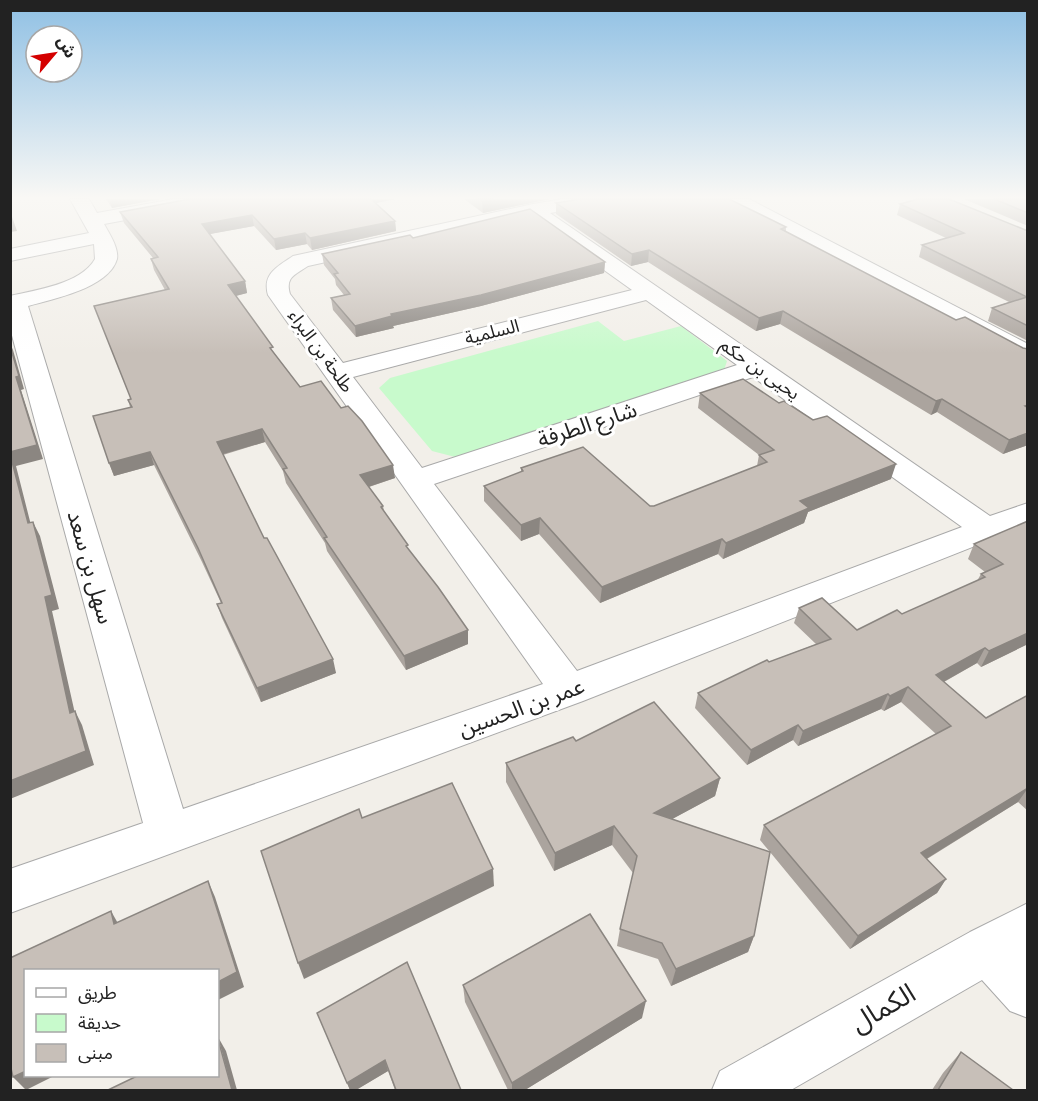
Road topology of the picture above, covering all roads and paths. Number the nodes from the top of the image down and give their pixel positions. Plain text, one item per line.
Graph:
1 (25, 250) edge
2 (105, 250) edge
3 (349, 250) edge
4 (590, 250) edge
5 (831, 250) edge
6 (10, 255) edge
7 (649, 292) junction
8 (13, 302) edge
9 (1028, 354) edge
10 (757, 367) junction
11 (336, 373) junction
12 (417, 480) junction
13 (1028, 513) edge
14 (987, 529) junction
15 (569, 690) junction
16 (168, 833) junction
17 (10, 891) edge
18 (1007, 937) edge
19 (1028, 993) edge
20 (739, 1090) edge

1 - 6 street
2 - 8 street
3 - 11 street, طلحة بن البراء
4 - 7 street, يحيى بن حكم
5 - 9 street
7 - 10 street, يحيى بن حكم
7 - 11 street, السلمية
8 - 16 street, سهل بن سعد
10 - 12 street, شارع الطرفة
10 - 14 street, يحيى بن حكم
11 - 12 street, طلحة بن البراء
12 - 15 street, طلحة بن البراء
13 - 14 street, عمر بن الحسين
14 - 15 street, عمر بن الحسين
15 - 16 street, عمر بن الحسين
16 - 17 street, عمر بن الحسين
18 - 19 street
18 - 20 street, الكمال

